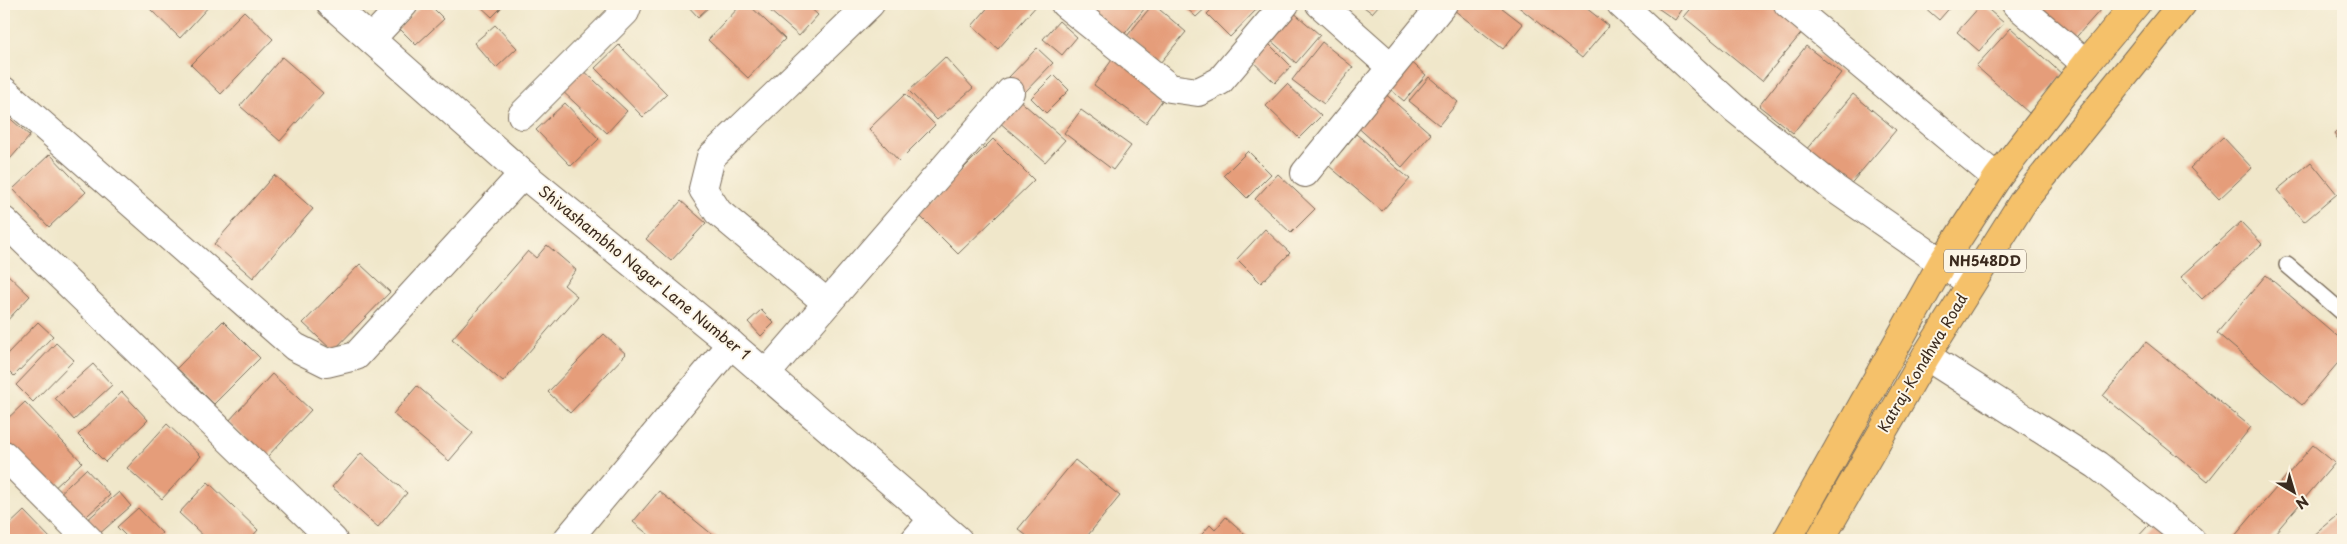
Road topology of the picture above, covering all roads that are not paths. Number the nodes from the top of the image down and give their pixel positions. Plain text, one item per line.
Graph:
1 (331, 4) edge
2 (404, 4) edge
3 (628, 4) edge
4 (870, 4) edge
5 (1065, 4) edge
6 (1285, 4) edge
7 (1320, 4) edge
8 (1443, 4) edge
9 (1621, 4) edge
10 (1788, 4) edge
11 (2016, 4) edge
12 (2136, 4) edge
13 (2182, 4) edge
14 (371, 39) junction
15 (2086, 64) junction
16 (1391, 67) junction
17 (4, 91) edge
18 (1010, 92) dead end
19 (522, 115) dead end
20 (1305, 173) dead end
21 (523, 174) junction
22 (1997, 178) junction
23 (4, 221) edge
24 (1942, 263) junction
25 (2288, 264) dead end
26 (1971, 283) junction
27 (827, 303) junction
28 (2343, 313) edge
29 (731, 344) junction
30 (1926, 356) junction
31 (766, 374) junction
32 (4, 455) edge
33 (933, 519) junction
34 (89, 540) edge
35 (333, 540) edge
36 (567, 540) edge
37 (916, 540) edge
38 (958, 540) edge
39 (1787, 540) edge
40 (1820, 540) edge
41 (2191, 540) edge

1 - 14 street, Shivashambho Nagar Lane Number 1
2 - 14 street
3 - 19 street
4 - 27 street
5 - 6 street
7 - 16 street
8 - 16 street
9 - 24 street
10 - 22 street
11 - 15 street
12 - 15 highway, Katraj-Kondhwa Road / NH548DD
13 - 26 highway, Katraj-Kondhwa Road / NH548DD
14 - 21 street, Shivashambho Nagar Lane Number 1
15 - 22 highway, Katraj-Kondhwa Road / NH548DD
16 - 20 street
17 - 21 street
18 - 27 street
21 - 29 street, Shivashambho Nagar Lane Number 1
22 - 24 highway, Katraj-Kondhwa Road / NH548DD
23 - 35 street
24 - 26 street
24 - 39 highway, Katraj-Kondhwa Road / NH548DD
25 - 28 lane
26 - 30 highway, Katraj-Kondhwa Road / NH548DD
27 - 31 street
29 - 31 street, Shivashambho Nagar Lane Number 1
29 - 36 street
30 - 40 highway, Katraj-Kondhwa Road / NH548DD
30 - 41 street
31 - 33 street, Shivashambho Nagar Lane Number 1
32 - 34 street
33 - 37 street
33 - 38 street, Shivashambho Nagar Lane Number 1

